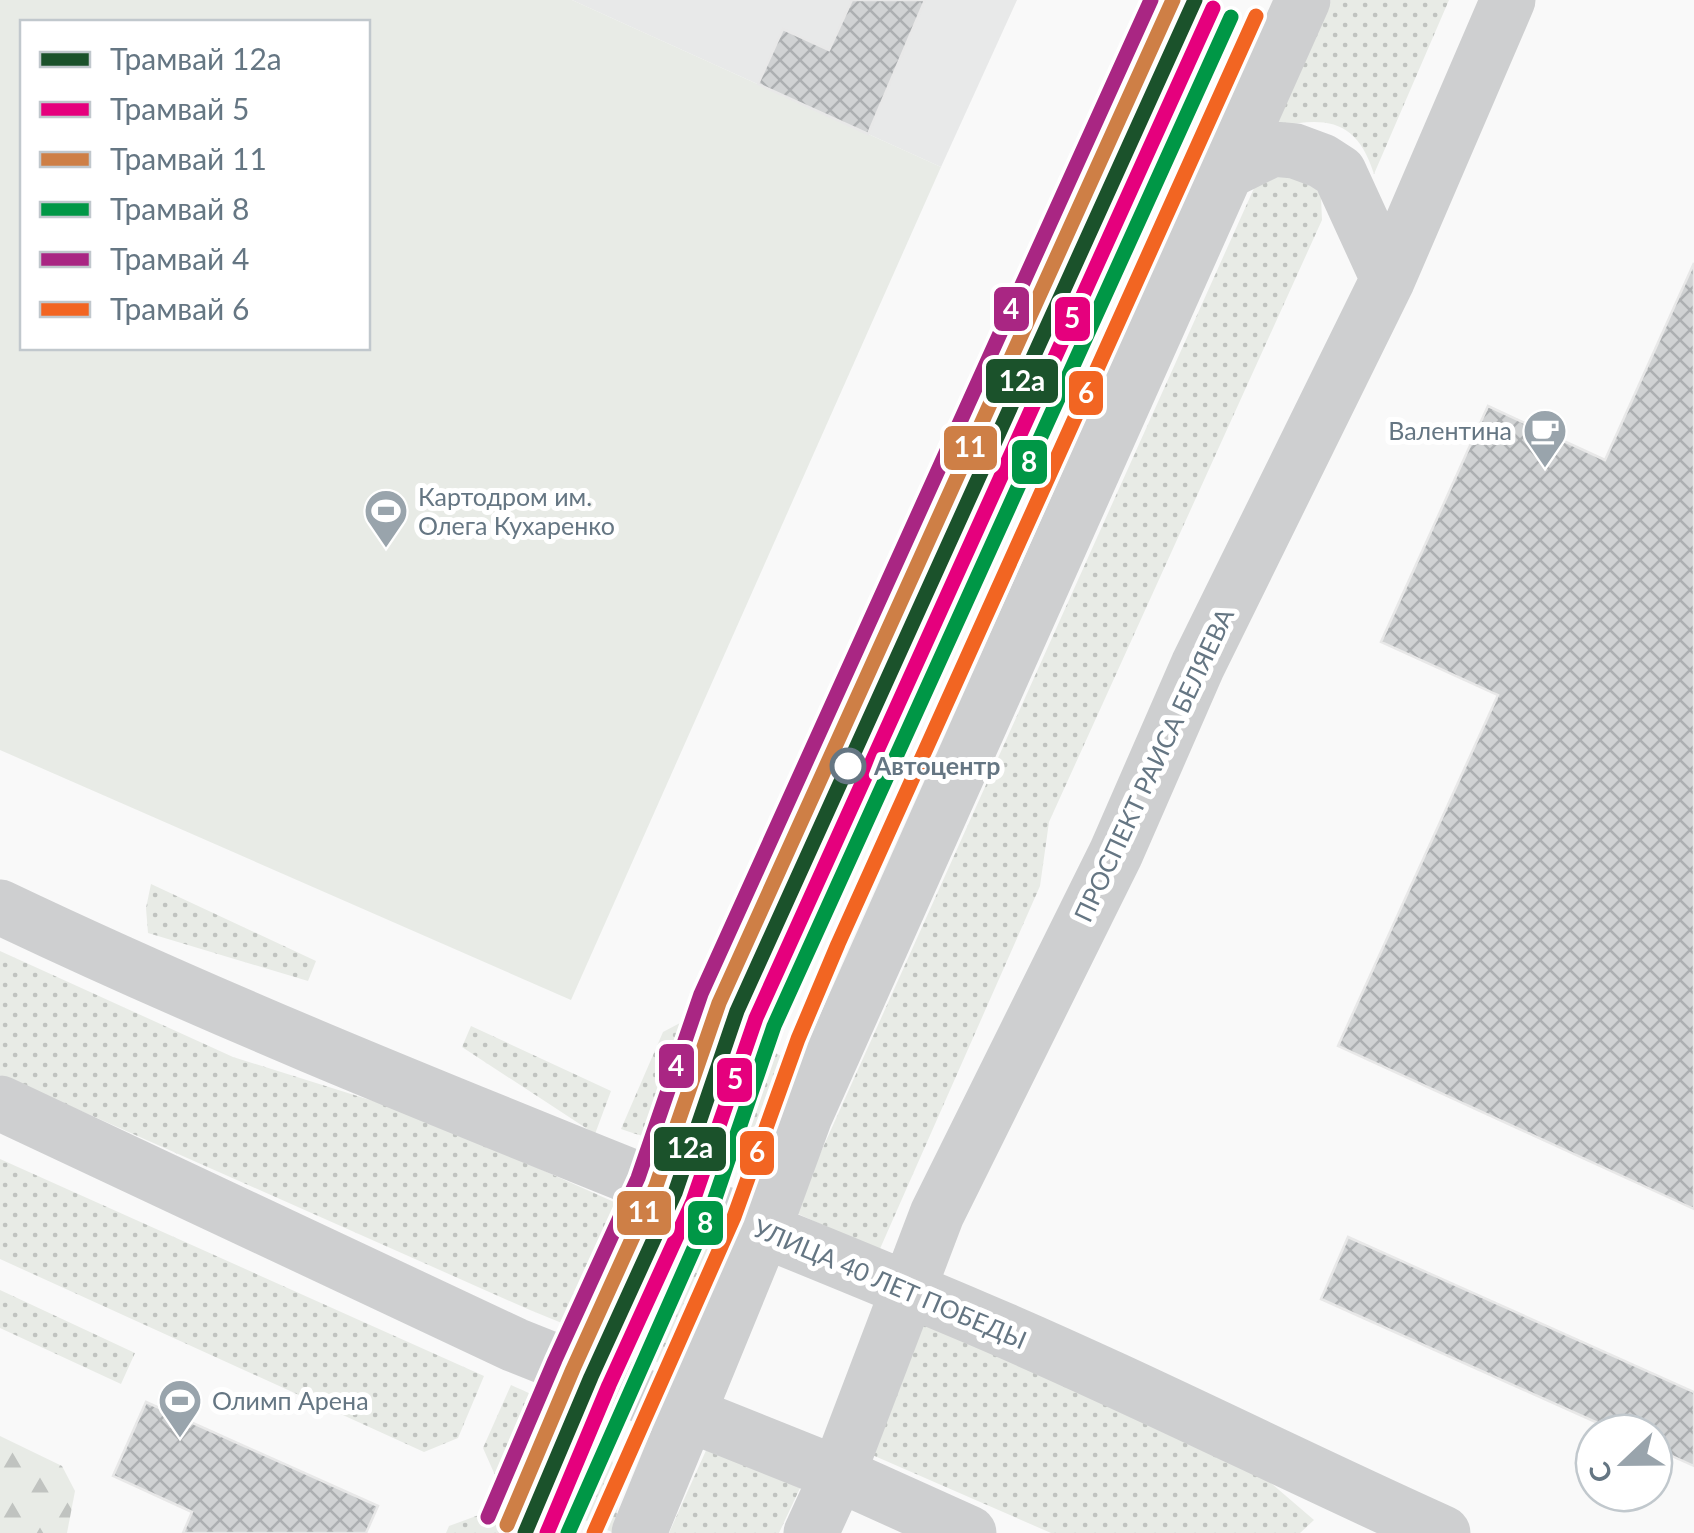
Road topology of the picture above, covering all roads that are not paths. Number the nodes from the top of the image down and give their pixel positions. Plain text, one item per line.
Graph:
1 (1303, 0) edge
2 (1508, 0) edge
3 (1226, 172) junction
4 (1388, 279) junction
5 (0, 908) edge
6 (0, 1104) edge
7 (763, 1231) junction
8 (906, 1290) junction
9 (689, 1414) junction
10 (838, 1474) junction
11 (1442, 1532) edge
12 (639, 1533) edge
13 (810, 1533) edge
14 (969, 1533) edge
15 (1415, 1533) edge

1 - 3 street
2 - 4 street, ПРОСПЕКТ РАИСА БЕЛЯЕВА
3 - 4 street
3 - 7 street
4 - 8 street, ПРОСПЕКТ РАИСА БЕЛЯЕВА
5 - 7 street, УЛИЦА 40 ЛЕТ ПОБЕДЫ
6 - 9 street
7 - 8 street, УЛИЦА 40 ЛЕТ ПОБЕДЫ
7 - 9 street
8 - 10 street, ПРОСПЕКТ РАИСА БЕЛЯЕВА
8 - 11 street, УЛИЦА 40 ЛЕТ ПОБЕДЫ
9 - 10 street
9 - 12 street
10 - 13 street, ПРОСПЕКТ РАИСА БЕЛЯЕВА
10 - 14 street
11 - 15 street

